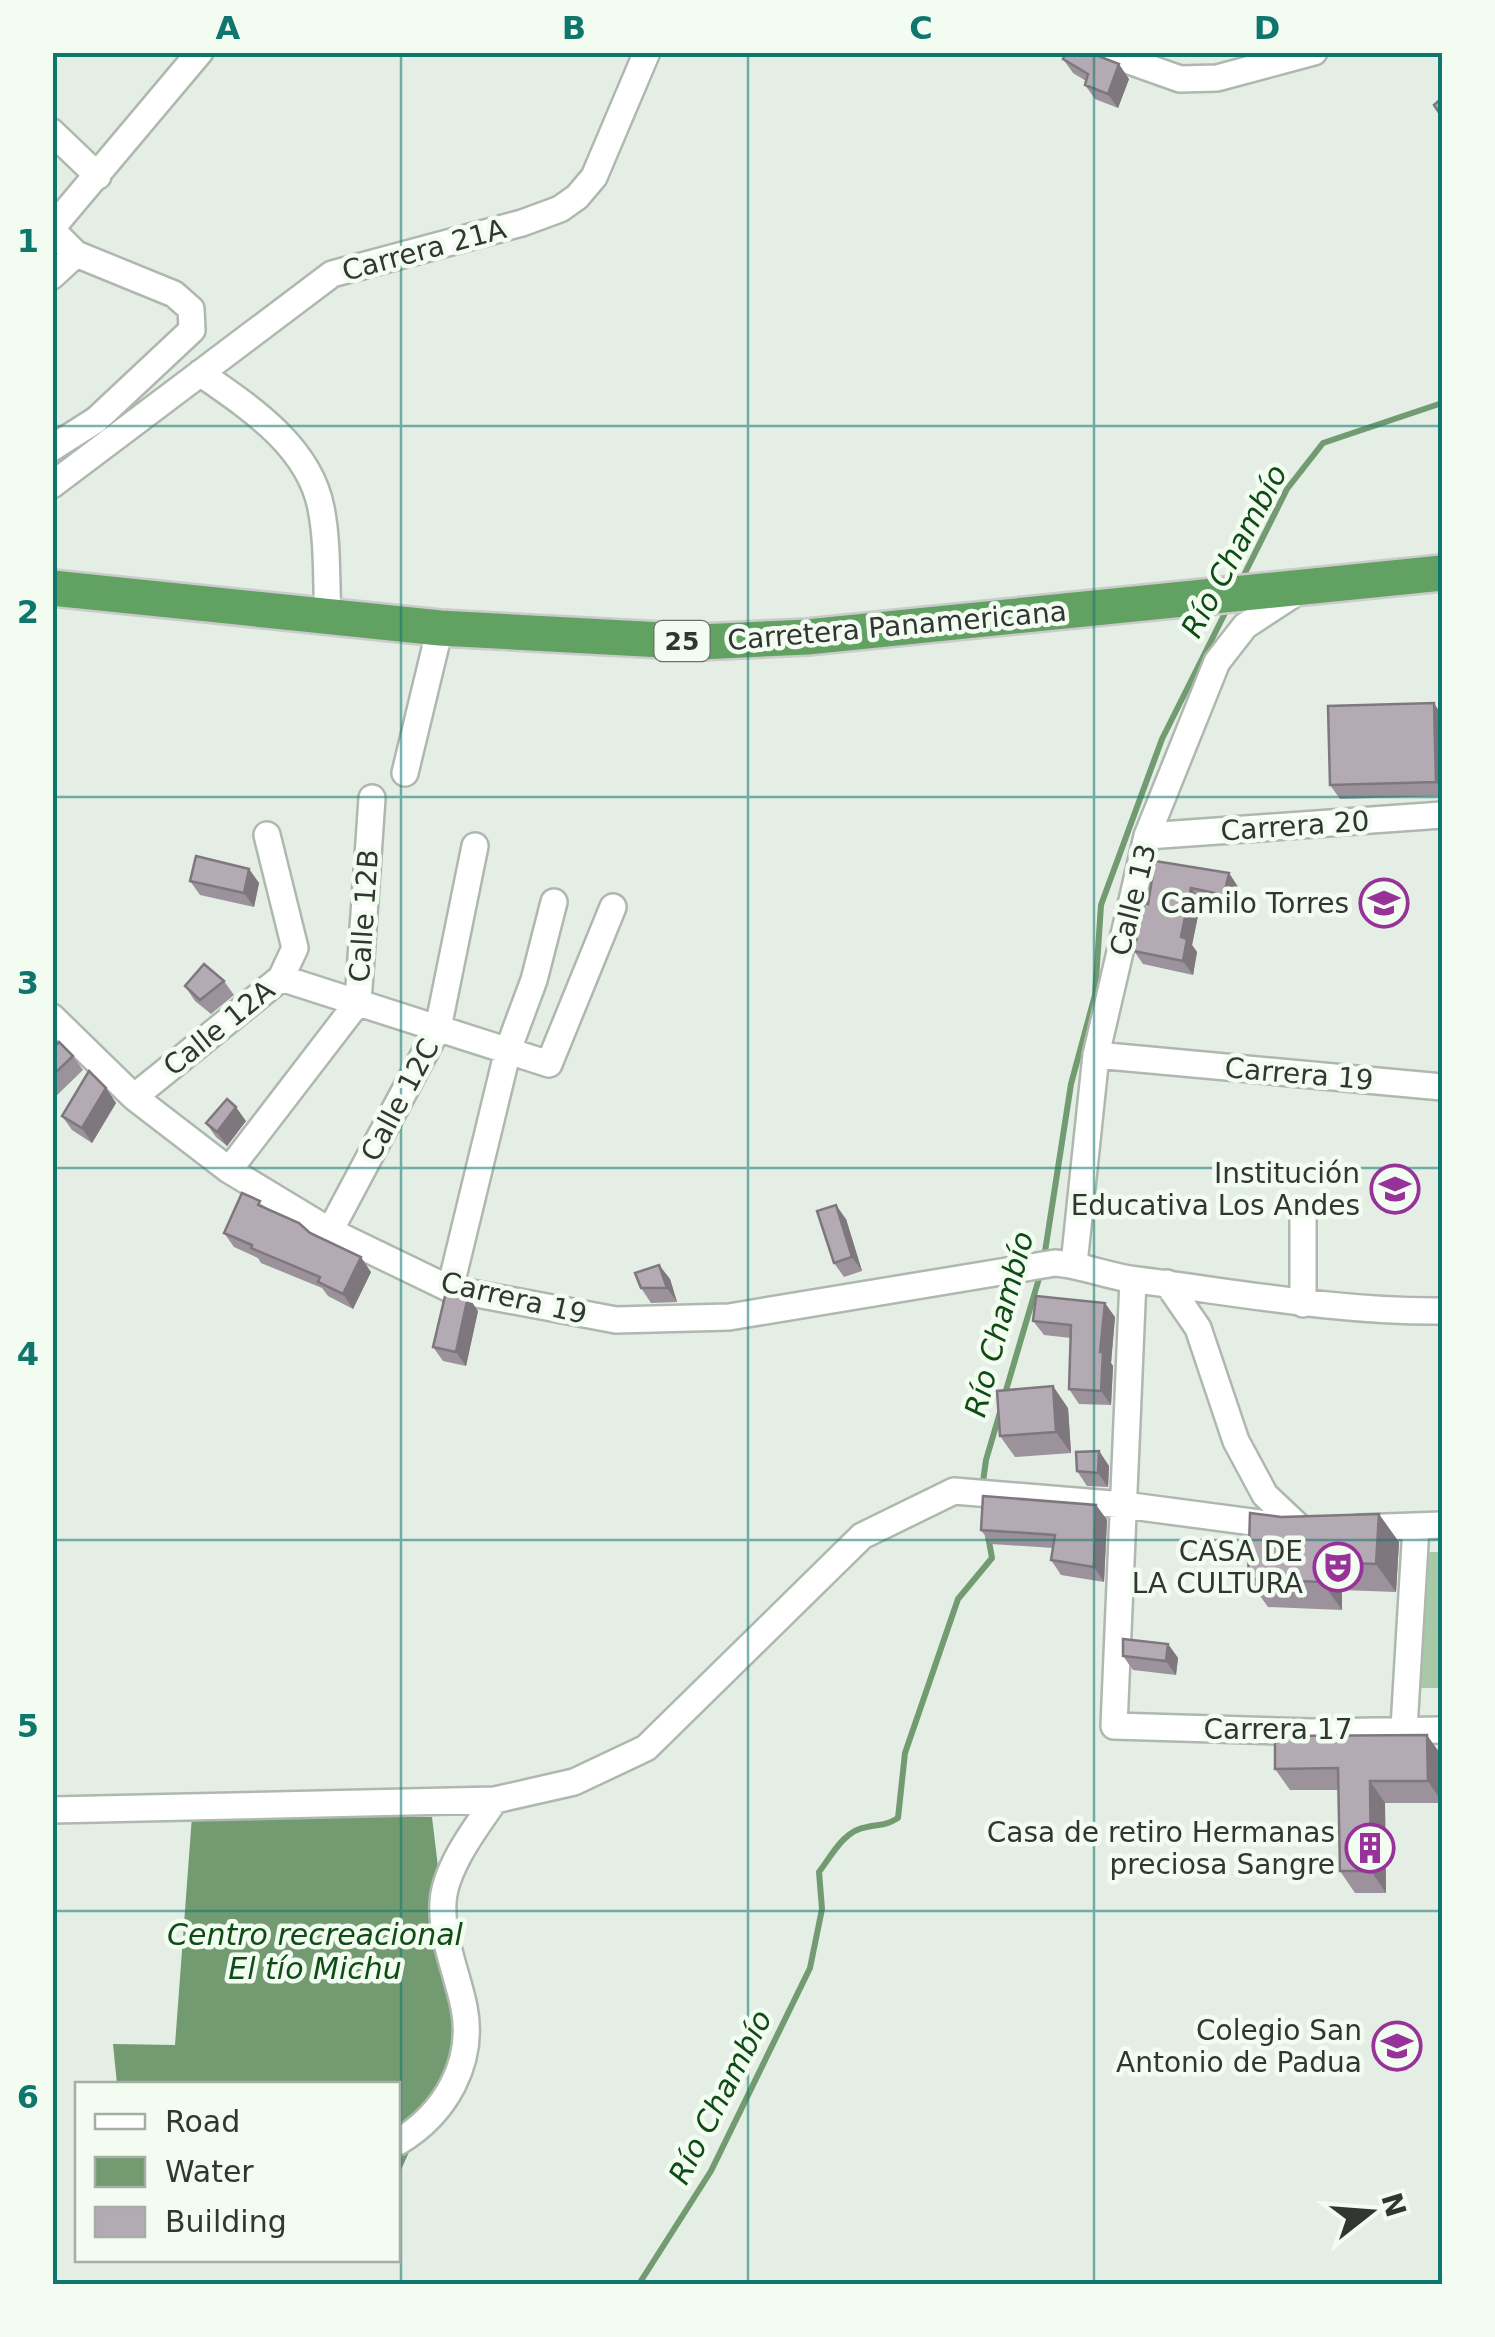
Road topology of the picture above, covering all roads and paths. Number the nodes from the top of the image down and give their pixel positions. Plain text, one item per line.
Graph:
1 (200, 52) edge
2 (647, 52) edge
3 (1104, 52) edge
4 (1314, 52) edge
5 (52, 132) edge
6 (98, 176) junction
7 (52, 229) edge
8 (76, 254) junction
9 (52, 276) edge
10 (200, 373) junction
11 (52, 448) edge
12 (52, 485) edge
13 (1442, 573) edge
14 (52, 588) edge
15 (1304, 588) junction
16 (328, 617) junction
17 (440, 628) junction
18 (405, 773) dead end
19 (372, 798) dead end
20 (1442, 815) edge
21 (266, 835) dead end
22 (1148, 836) junction
23 (475, 846) dead end
24 (554, 902) dead end
25 (613, 907) dead end
26 (281, 978) junction
27 (358, 1002) junction
28 (52, 1017) edge
29 (438, 1028) junction
30 (508, 1050) junction
31 (1096, 1054) junction
32 (1442, 1087) edge
33 (134, 1097) junction
34 (229, 1170) junction
35 (1303, 1216) dead end
36 (330, 1230) junction
37 (1053, 1264) junction
38 (1132, 1280) junction
39 (1167, 1283) junction
40 (450, 1289) junction
41 (1303, 1304) junction
42 (1442, 1311) edge
43 (1124, 1506) junction
44 (1442, 1524) edge
45 (1416, 1526) junction
46 (1320, 1528) junction
47 (1404, 1728) junction
48 (1442, 1730) edge
49 (495, 1800) junction
50 (52, 1810) edge
51 (400, 2140) edge

1 - 6 street
2 - 10 street, Carrera 21A
3 - 4 street
5 - 6 street
6 - 7 street
7 - 8 street
8 - 9 street
8 - 11 street
10 - 12 street, Carrera 21A
10 - 16 street
13 - 15 highway, Carretera Panamericana / 25
14 - 16 highway, Carretera Panamericana / 25
15 - 17 highway, Carretera Panamericana / 25
15 - 22 street, Calle 13
16 - 17 highway, Carretera Panamericana / 25
17 - 18 street
19 - 27 street, Calle 12B
20 - 22 street, Carrera 20
21 - 26 street, Calle 12A
22 - 31 street, Calle 13
23 - 29 street, Calle 12C
24 - 30 street
25 - 30 street
26 - 27 street
26 - 33 street, Calle 12A
27 - 29 street
27 - 34 street, Calle 12B
28 - 33 street, Carrera 19
29 - 30 street
29 - 36 street, Calle 12C
30 - 40 street
31 - 32 street, Carrera 19
31 - 37 street, Calle 13
33 - 34 street, Carrera 19
34 - 36 street, Carrera 19
35 - 41 street
36 - 40 street, Carrera 19
37 - 38 street
37 - 40 street, Carrera 19
38 - 39 street
38 - 43 street
39 - 41 street
39 - 46 street
41 - 42 street
43 - 46 street
43 - 47 street, Carrera 17
43 - 49 street
44 - 45 street
45 - 46 street
45 - 47 street
47 - 48 street, Carrera 17
49 - 50 street
49 - 51 street

